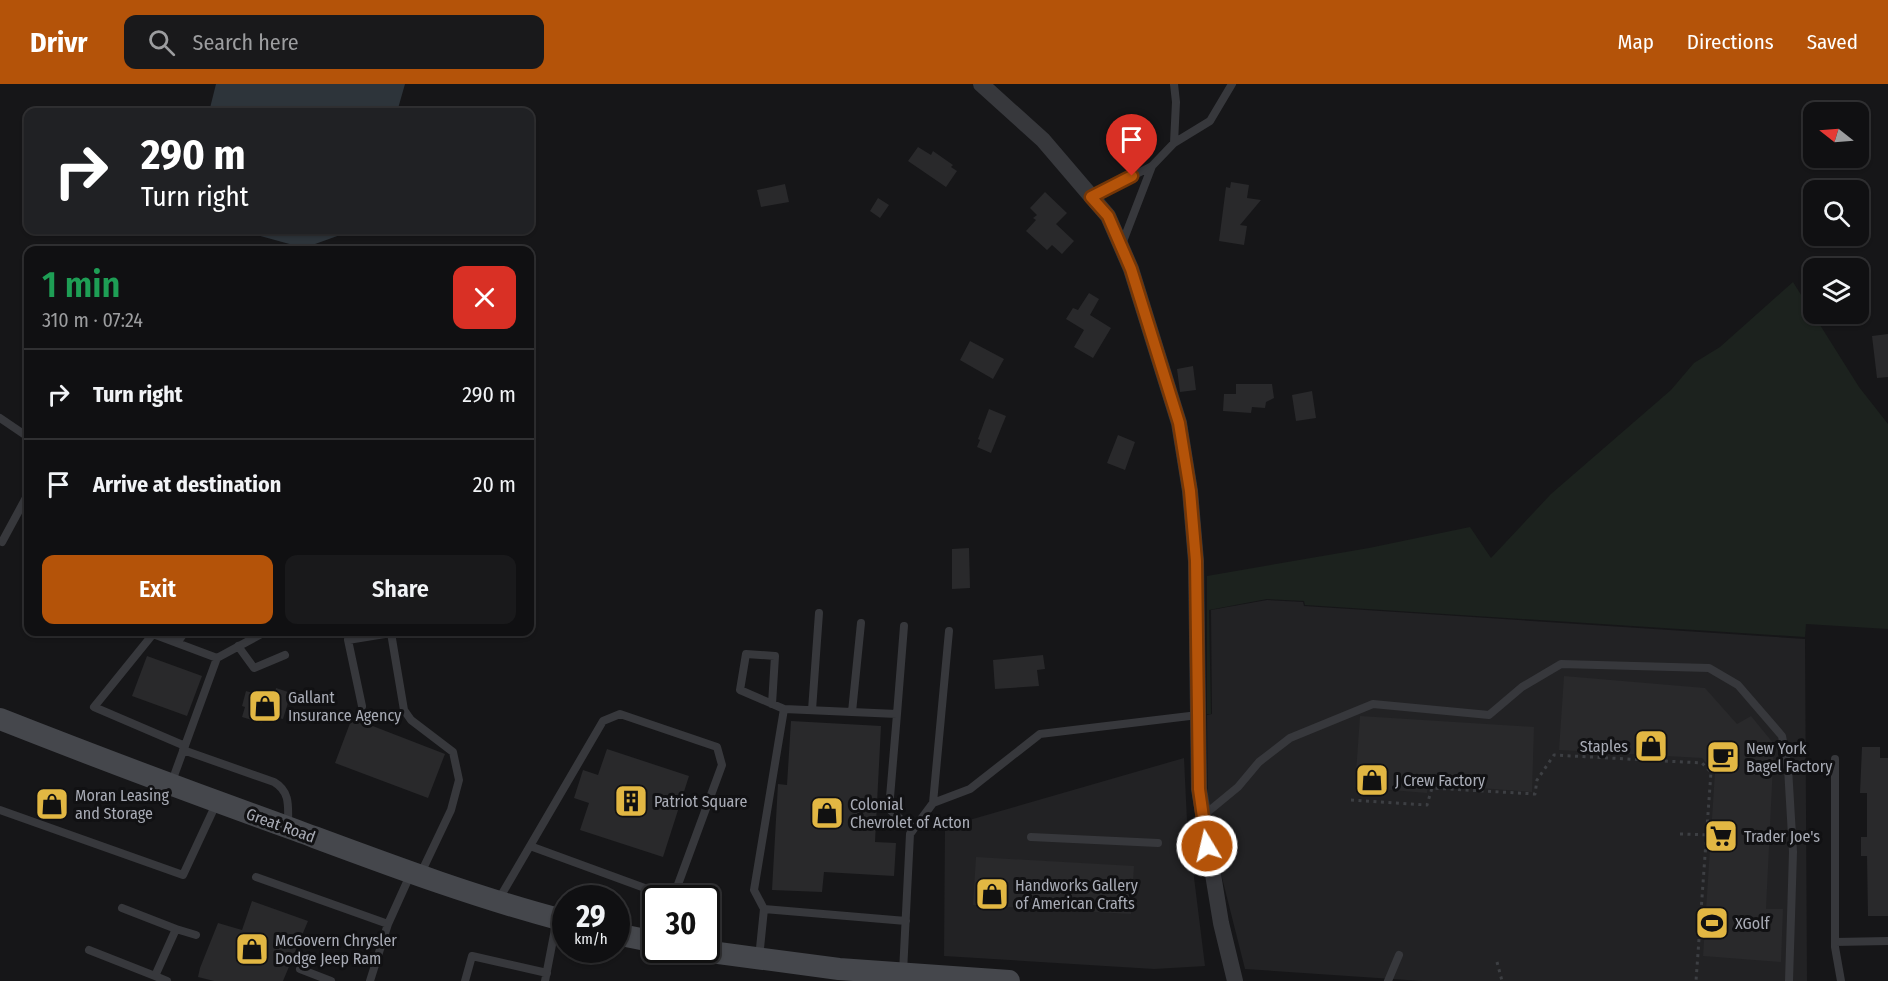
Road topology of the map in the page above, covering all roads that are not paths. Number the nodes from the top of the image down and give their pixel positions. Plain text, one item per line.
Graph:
1 (981, 84) edge
2 (1174, 84) edge
3 (1232, 84) edge
4 (1174, 143) junction
5 (1152, 166) junction
6 (1091, 197) junction
7 (1121, 246) junction
8 (0, 418) edge
9 (24, 434) edge
10 (24, 501) edge
11 (2, 542) dead end
12 (819, 613) dead end
13 (861, 623) dead end
14 (904, 626) dead end
15 (949, 631) dead end
16 (151, 636) edge
17 (158, 636) edge
18 (182, 636) edge
19 (257, 636) edge
20 (373, 636) edge
21 (392, 636) edge
22 (177, 643) junction
23 (238, 646) junction
24 (285, 655) dead end
25 (217, 658) junction
26 (772, 704) junction
27 (362, 706) dead end
28 (784, 709) junction
29 (812, 710) junction
30 (852, 712) junction
31 (897, 714) junction
32 (1198, 715) junction
33 (0, 719) edge
34 (184, 748) junction
35 (1835, 759) dead end
36 (171, 785) junction
37 (217, 802) junction
38 (933, 803) junction
39 (0, 810) edge
40 (1202, 816) junction
41 (288, 828) junction
42 (913, 830) junction
43 (1031, 837) dead end
44 (1158, 843) dead end
45 (530, 846) junction
46 (415, 874) junction
47 (256, 877) dead end
48 (677, 885) edge
49 (642, 887) edge
50 (497, 902) junction
51 (122, 908) dead end
52 (764, 909) junction
53 (552, 917) edge
54 (906, 921) junction
55 (388, 924) junction
56 (176, 929) junction
57 (196, 935) dead end
58 (1888, 941) edge
59 (1835, 942) junction
60 (89, 950) dead end
61 (720, 953) edge
62 (552, 954) edge
63 (1399, 955) dead end
64 (759, 959) junction
65 (300, 969) dead end
66 (903, 973) junction
67 (155, 976) junction
68 (546, 977) edge
69 (167, 981) edge
70 (331, 981) edge
71 (370, 981) edge
72 (465, 981) edge
73 (1001, 981) edge
74 (1235, 981) edge
75 (1388, 981) edge
76 (1789, 981) edge
77 (1841, 981) edge

1 - 6 street
2 - 4 lane
3 - 4 lane
4 - 5 lane
5 - 6 lane
5 - 7 lane
6 - 7 street
7 - 32 street
8 - 9 lane
10 - 11 lane
12 - 29 lane
13 - 30 lane
14 - 31 lane
15 - 38 lane
16 - 34 lane
17 - 22 lane
18 - 22 lane
19 - 23 lane
20 - 27 lane
21 - 46 lane
22 - 25 lane
23 - 24 lane
23 - 25 lane
25 - 34 lane
26 - 26 lane
26 - 28 lane
28 - 29 lane
28 - 52 lane
29 - 30 lane
30 - 31 lane
31 - 42 lane
32 - 38 lane
32 - 40 street
33 - 36 main road, Great Road
34 - 36 lane
34 - 41 lane
35 - 59 lane
36 - 37 main road, Great Road
37 - 39 lane
37 - 41 main road, Great Road
38 - 42 lane
40 - 74 street
40 - 76 lane
41 - 46 main road, Great Road
42 - 54 lane
43 - 44 lane
45 - 48 lane
45 - 49 lane
45 - 50 lane
46 - 50 main road, Great Road
46 - 55 lane
47 - 55 lane
50 - 53 main road, Great Road
51 - 56 lane
52 - 54 lane
52 - 64 lane
54 - 66 lane
55 - 71 lane
56 - 57 lane
56 - 67 lane
58 - 59 lane
59 - 77 lane
60 - 67 lane
61 - 64 main road
62 - 68 lane
63 - 75 lane
64 - 66 main road
65 - 70 lane
66 - 73 main road
67 - 69 lane
68 - 72 lane

